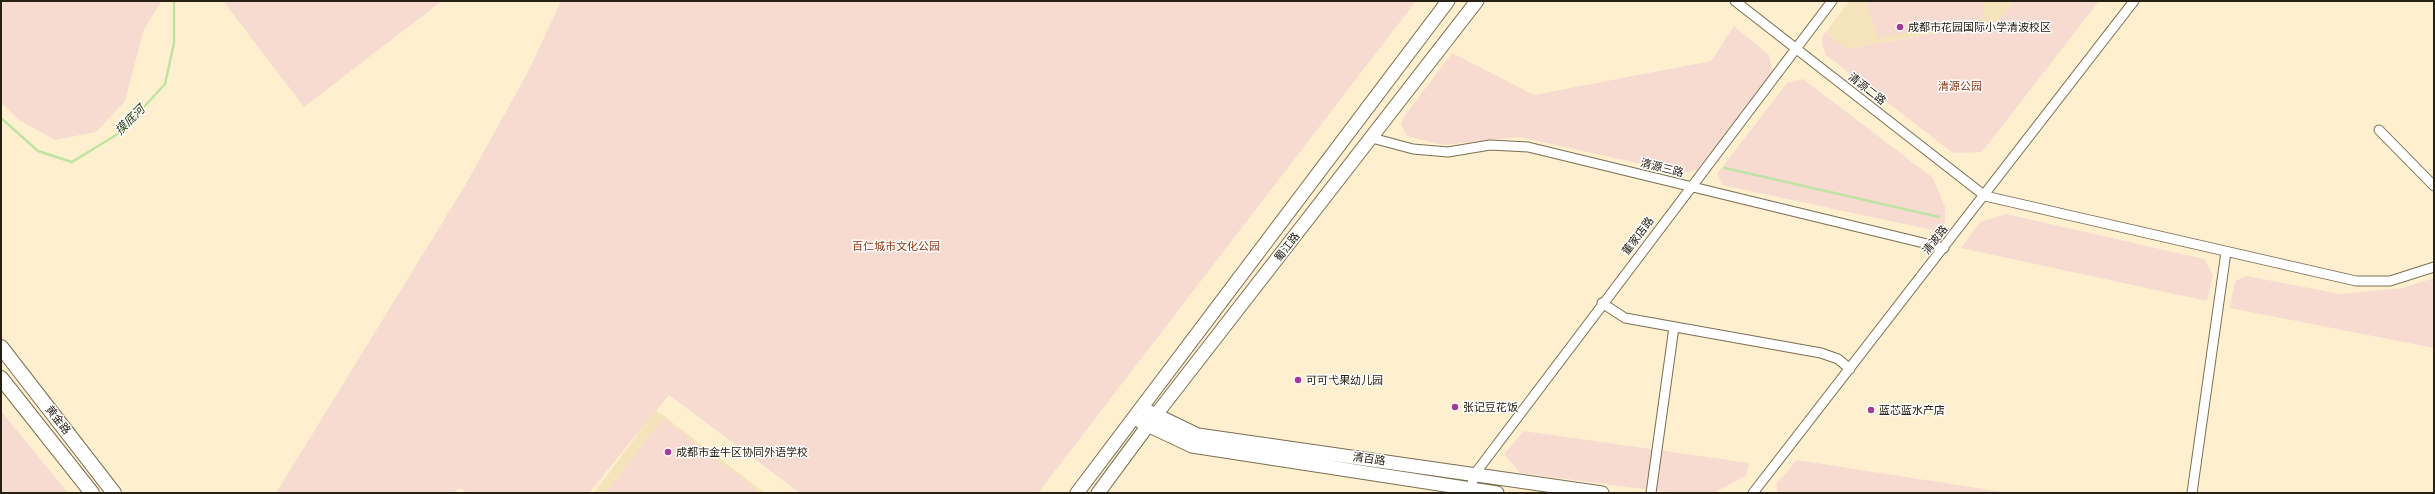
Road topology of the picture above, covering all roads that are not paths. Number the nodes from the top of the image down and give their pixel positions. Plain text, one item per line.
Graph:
1 (1448, 1) edge
2 (1477, 1) edge
3 (1735, 1) edge
4 (1832, 1) edge
5 (2134, 1) edge
6 (1796, 49) junction
7 (2379, 130) dead end
8 (1372, 138) junction
9 (2434, 186) edge
10 (1690, 187) junction
11 (1985, 196) junction
12 (1944, 248) junction
13 (2226, 252) junction
14 (2434, 266) edge
15 (1602, 303) junction
16 (1674, 328) junction
17 (1, 347) edge
18 (1850, 369) junction
19 (1, 378) edge
20 (1137, 412) junction
21 (1154, 416) junction
22 (1147, 427) junction
23 (1474, 474) junction
24 (1471, 491) edge
25 (92, 493) edge
26 (114, 493) edge
27 (1077, 493) edge
28 (1098, 493) edge
29 (1497, 493) edge
30 (1602, 493) edge
31 (1650, 493) edge
32 (1753, 493) edge
33 (2192, 493) edge

1 - 20 street, 蜀江路
2 - 8 street, 蜀江路
3 - 6 street, 清源二路
4 - 6 street, 董家店路
5 - 11 street, 清波路
6 - 10 street, 董家店路
6 - 11 street, 清源二路
7 - 9 street
8 - 10 street, 清源三路
8 - 21 street, 蜀江路
10 - 12 street, 清源三路
10 - 15 street, 董家店路
11 - 12 street, 清波路
11 - 13 street
12 - 18 street, 清波路
13 - 14 street
13 - 33 street
15 - 16 street
15 - 23 street, 董家店路
16 - 18 street
16 - 31 street
17 - 26 main road, 黄金路
18 - 32 street, 清波路
19 - 25 main road, 黄金路
20 - 21 street, 清百路
20 - 22 street, 清百路
20 - 27 street, 蜀江路
21 - 22 street, 蜀江路
21 - 23 street, 清百路
22 - 24 street, 清百路
22 - 28 street, 蜀江路
23 - 24 street, 董家店路
23 - 30 street, 清百路
24 - 29 street, 清百路

